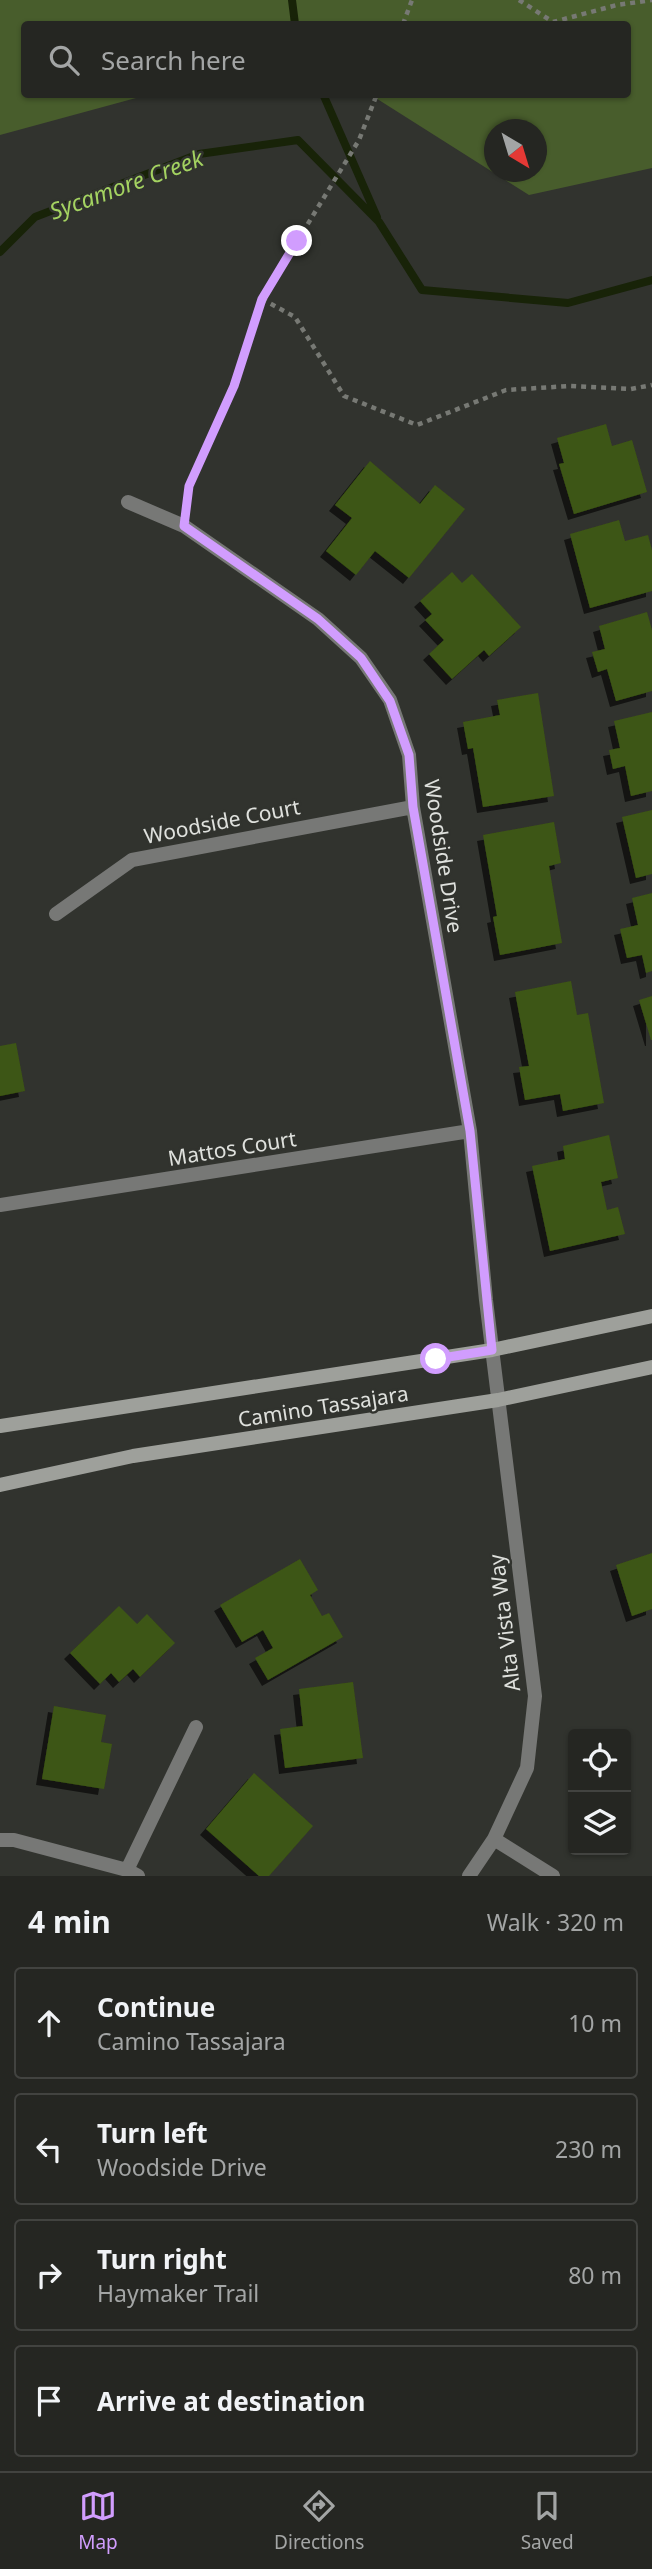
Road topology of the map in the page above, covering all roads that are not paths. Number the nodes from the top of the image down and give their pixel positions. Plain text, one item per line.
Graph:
1 (128, 502) dead end
2 (413, 807) junction
3 (56, 914) dead end
4 (470, 1131) junction
5 (0, 1205) edge
6 (652, 1316) edge
7 (492, 1350) junction
8 (652, 1367) edge
9 (498, 1400) junction
10 (0, 1426) edge
11 (0, 1485) edge
12 (196, 1727) dead end
13 (494, 1839) junction
14 (0, 1840) edge
15 (132, 1873) edge
16 (469, 1876) edge
17 (553, 1876) edge

1 - 2 street, Woodside Drive
2 - 3 street, Woodside Court
2 - 4 street, Woodside Drive
4 - 5 street, Mattos Court
4 - 7 street, Woodside Drive
6 - 7 main road, Camino Tassajara
7 - 9 street, Alta Vista Way
7 - 10 main road, Camino Tassajara
8 - 9 main road, Camino Tassajara
9 - 11 main road, Camino Tassajara
9 - 13 street, Alta Vista Way
12 - 15 street
13 - 16 street, Alta Vista Way
13 - 17 street
14 - 15 street

